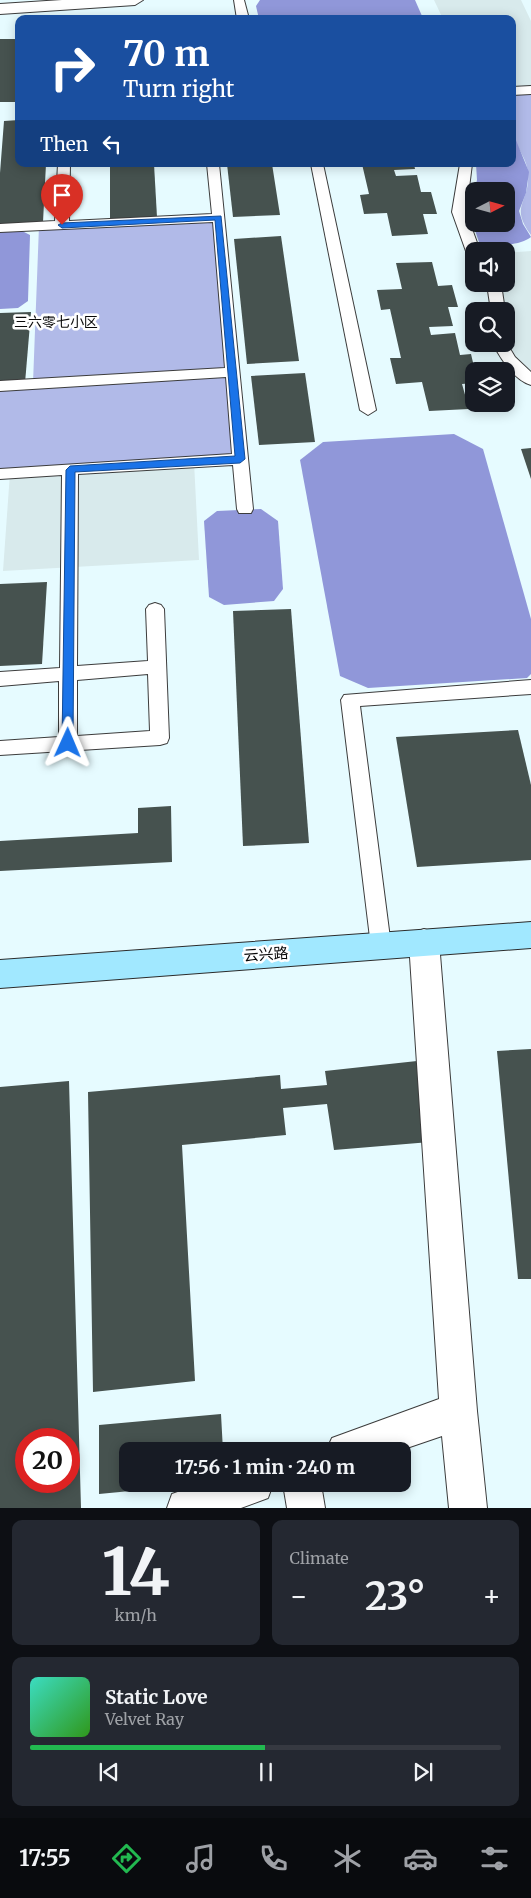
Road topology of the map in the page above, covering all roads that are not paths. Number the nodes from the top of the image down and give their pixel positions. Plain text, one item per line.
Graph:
1 (135, 0) edge
2 (239, 0) edge
3 (0, 8) edge
4 (242, 15) edge
5 (531, 90) edge
6 (516, 91) edge
7 (64, 167) edge
8 (213, 167) edge
9 (318, 167) edge
10 (466, 167) edge
11 (219, 218) junction
12 (62, 225) junction
13 (0, 228) edge
14 (469, 242) edge
15 (504, 352) edge
16 (232, 372) junction
17 (531, 380) edge
18 (0, 386) edge
19 (368, 410) dead end
20 (240, 459) junction
21 (70, 470) junction
22 (0, 474) edge
23 (245, 509) dead end
24 (155, 609) dead end
25 (157, 667) junction
26 (69, 674) junction
27 (0, 679) edge
28 (531, 687) edge
29 (68, 743) junction
30 (0, 748) edge
31 (531, 934) edge
32 (424, 942) junction
33 (381, 946) junction
34 (0, 974) edge
35 (458, 1411) junction
36 (370, 1442) edge
37 (231, 1492) edge
38 (303, 1492) edge
39 (186, 1508) edge
40 (306, 1508) edge
41 (468, 1508) edge

1 - 3 street
2 - 4 lane
5 - 6 lane
7 - 12 lane
8 - 11 lane
9 - 19 lane
10 - 14 lane
11 - 12 lane
11 - 16 lane
12 - 13 lane
15 - 17 lane
16 - 18 lane
16 - 20 lane
20 - 21 lane
20 - 23 lane
21 - 22 lane
21 - 26 lane
24 - 25 lane
25 - 26 lane
25 - 29 lane
26 - 27 lane
26 - 29 lane
28 - 33 lane
29 - 30 lane
31 - 32 main road, 云兴路
32 - 33 main road, 云兴路
32 - 35 street
33 - 34 main road, 云兴路
35 - 36 street
35 - 41 street
37 - 39 street
38 - 40 street

